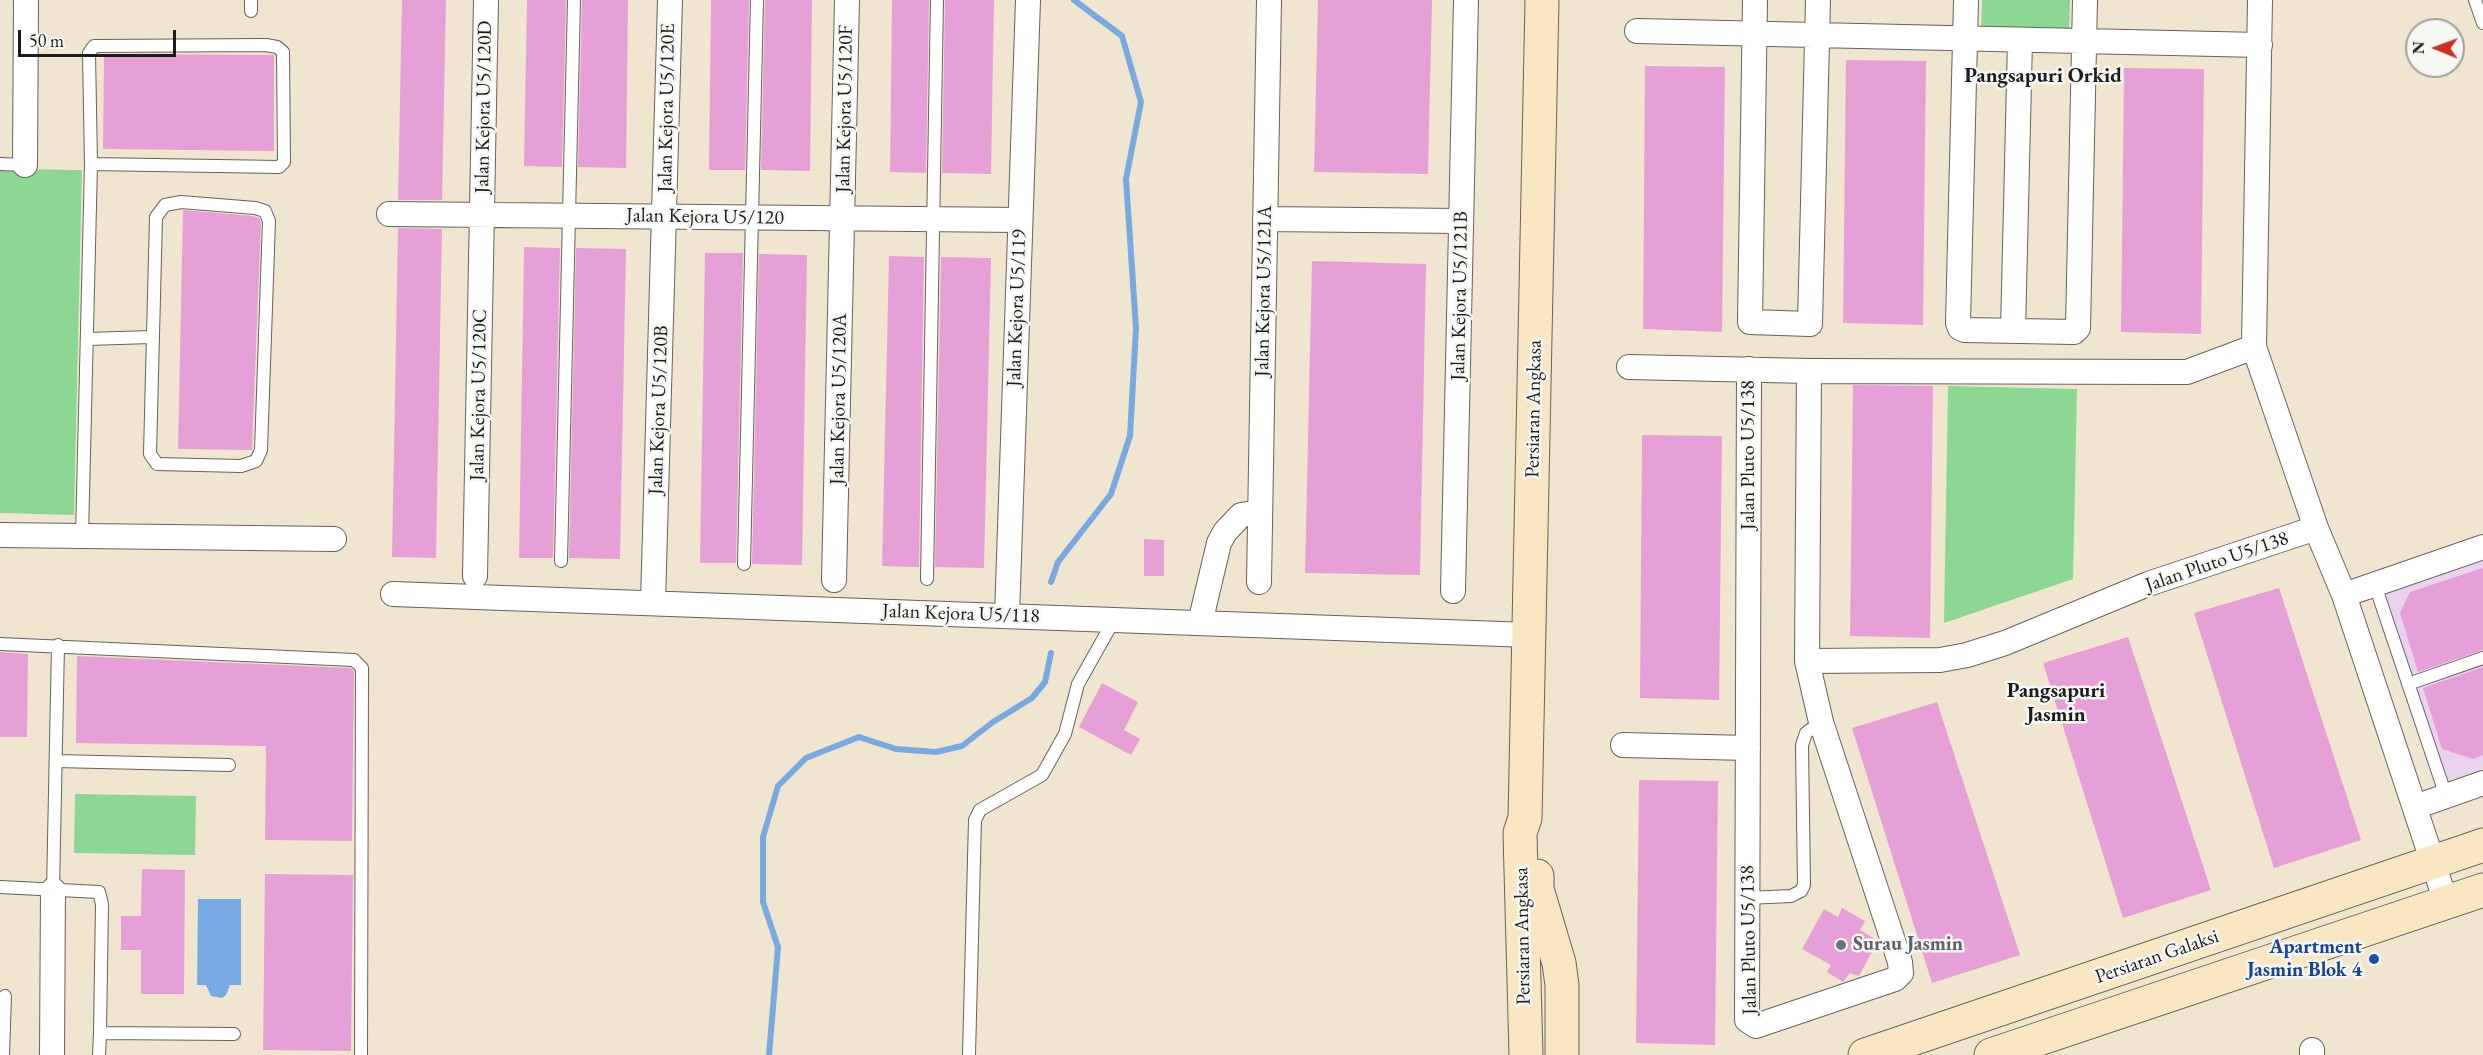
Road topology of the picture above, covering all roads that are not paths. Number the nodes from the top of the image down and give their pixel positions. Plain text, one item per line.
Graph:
1 (26, 0) edge
2 (486, 0) edge
3 (574, 0) edge
4 (670, 0) edge
5 (757, 0) edge
6 (847, 0) edge
7 (937, 0) edge
8 (1028, 0) edge
9 (1269, 0) edge
10 (1466, 0) edge
11 (1542, 0) edge
12 (1755, 0) edge
13 (1818, 0) edge
14 (1966, 0) edge
15 (2085, 0) edge
16 (2260, 0) edge
17 (2475, 0) edge
18 (2483, 23) edge
19 (1637, 31) dead end
20 (1755, 34) junction
21 (1817, 35) junction
22 (1966, 39) junction
23 (2020, 40) junction
24 (2085, 41) junction
25 (2260, 45) junction
26 (0, 164) edge
27 (91, 164) junction
28 (25, 165) joint
29 (389, 214) dead end
30 (482, 215) junction
31 (569, 216) junction
32 (664, 216) junction
33 (752, 217) junction
34 (843, 218) junction
35 (933, 219) junction
36 (1265, 219) junction
37 (1020, 220) junction
38 (1461, 220) junction
39 (2013, 331) junction
40 (151, 337) junction
41 (88, 339) junction
42 (2254, 347) junction
43 (1629, 367) dead end
44 (1749, 369) junction
45 (1809, 371) junction
46 (1260, 512) junction
47 (2316, 528) junction
48 (0, 535) edge
49 (82, 536) junction
50 (334, 539) dead end
51 (2483, 547) edge
52 (561, 561) dead end
53 (744, 564) dead end
54 (475, 576) dead end
55 (927, 579) dead end
56 (834, 580) dead end
57 (1259, 582) dead end
58 (2375, 585) junction
59 (1453, 591) dead end
60 (393, 594) dead end
61 (2344, 595) junction
62 (653, 603) junction
63 (1007, 616) junction
64 (1114, 620) junction
65 (1200, 623) junction
66 (1529, 634) junction
67 (0, 644) edge
68 (58, 645) junction
69 (2483, 658) edge
70 (1807, 661) junction
71 (2408, 684) junction
72 (1821, 722) junction
73 (1623, 745) dead end
74 (1748, 748) junction
75 (56, 761) junction
76 (229, 765) dead end
77 (2483, 783) edge
78 (2446, 796) junction
79 (2415, 807) junction
80 (1525, 818) junction
81 (2483, 845) edge
82 (2433, 862) junction
83 (0, 887) edge
84 (53, 890) junction
85 (2483, 890) edge
86 (1747, 898) junction
87 (2446, 902) junction
88 (5, 996) dead end
89 (100, 1033) junction
90 (234, 1034) dead end
91 (1563, 1053) edge
92 (3, 1055) edge
93 (52, 1055) edge
94 (99, 1055) edge
95 (361, 1055) edge
96 (969, 1055) edge
97 (1526, 1055) edge
98 (1865, 1055) edge
99 (1991, 1055) edge

1 - 28 street
2 - 30 street, Jalan Kejora U5/120D
3 - 31 lane
4 - 32 street, Jalan Kejora U5/120E
5 - 33 lane
6 - 34 street, Jalan Kejora U5/120F
7 - 35 lane
8 - 37 street, Jalan Kejora U5/119
9 - 36 street, Jalan Kejora U5/121A
10 - 38 street, Jalan Kejora U5/121B
11 - 66 street, Persiaran Angkasa
12 - 20 street
13 - 21 street
14 - 22 street
15 - 24 street
16 - 25 street
17 - 18 lane
19 - 20 street
20 - 21 street
20 - 21 street
21 - 22 street
22 - 23 street
22 - 39 street
23 - 24 street
23 - 39 street
24 - 25 street
24 - 39 street
25 - 42 street
26 - 28 lane
27 - 27 lane
27 - 41 lane
29 - 30 street, Jalan Kejora U5/120
30 - 31 street, Jalan Kejora U5/120
30 - 54 street, Jalan Kejora U5/120C
31 - 32 street, Jalan Kejora U5/120
31 - 52 lane
32 - 33 street, Jalan Kejora U5/120
32 - 62 street, Jalan Kejora U5/120B
33 - 34 street, Jalan Kejora U5/120
33 - 53 lane
34 - 35 street, Jalan Kejora U5/120
34 - 56 street, Jalan Kejora U5/120A
35 - 37 street, Jalan Kejora U5/120
35 - 55 lane
36 - 38 street
36 - 46 street, Jalan Kejora U5/121A
37 - 63 street, Jalan Kejora U5/119
38 - 59 street, Jalan Kejora U5/121B
40 - 40 lane
40 - 41 lane
41 - 49 lane
42 - 45 street, Jalan Pluto U5/138
42 - 47 street
43 - 44 street, Jalan Pluto U5/138
44 - 45 street, Jalan Pluto U5/138
44 - 74 street, Jalan Pluto U5/138
45 - 70 street, Jalan Pluto U5/138
46 - 57 street, Jalan Kejora U5/121A
46 - 65 street
47 - 61 street
47 - 70 street, Jalan Pluto U5/138
48 - 49 street
49 - 50 street
51 - 58 street
58 - 61 street
58 - 71 lane
60 - 62 street, Jalan Kejora U5/118
61 - 79 street
62 - 63 street, Jalan Kejora U5/118
63 - 64 street, Jalan Kejora U5/118
64 - 65 street, Jalan Kejora U5/118
64 - 96 lane
65 - 66 street, Jalan Kejora U5/118
66 - 80 street, Persiaran Angkasa
67 - 68 lane
68 - 75 lane
68 - 95 lane
69 - 71 lane
70 - 72 street, Jalan Pluto U5/138
71 - 78 lane
72 - 86 lane
72 - 86 street, Jalan Pluto U5/138
73 - 74 street
74 - 86 street, Jalan Pluto U5/138
75 - 76 lane
75 - 84 lane
77 - 78 street
78 - 79 street
79 - 82 street
80 - 91 street, Persiaran Angkasa
80 - 97 street, Persiaran Angkasa
81 - 82 street, Persiaran Galaksi
82 - 87 street
82 - 98 street, Persiaran Galaksi
83 - 84 lane
84 - 89 lane
84 - 93 street
85 - 87 street, Persiaran Galaksi
87 - 99 street, Persiaran Galaksi
88 - 92 lane
89 - 90 lane
89 - 94 lane

